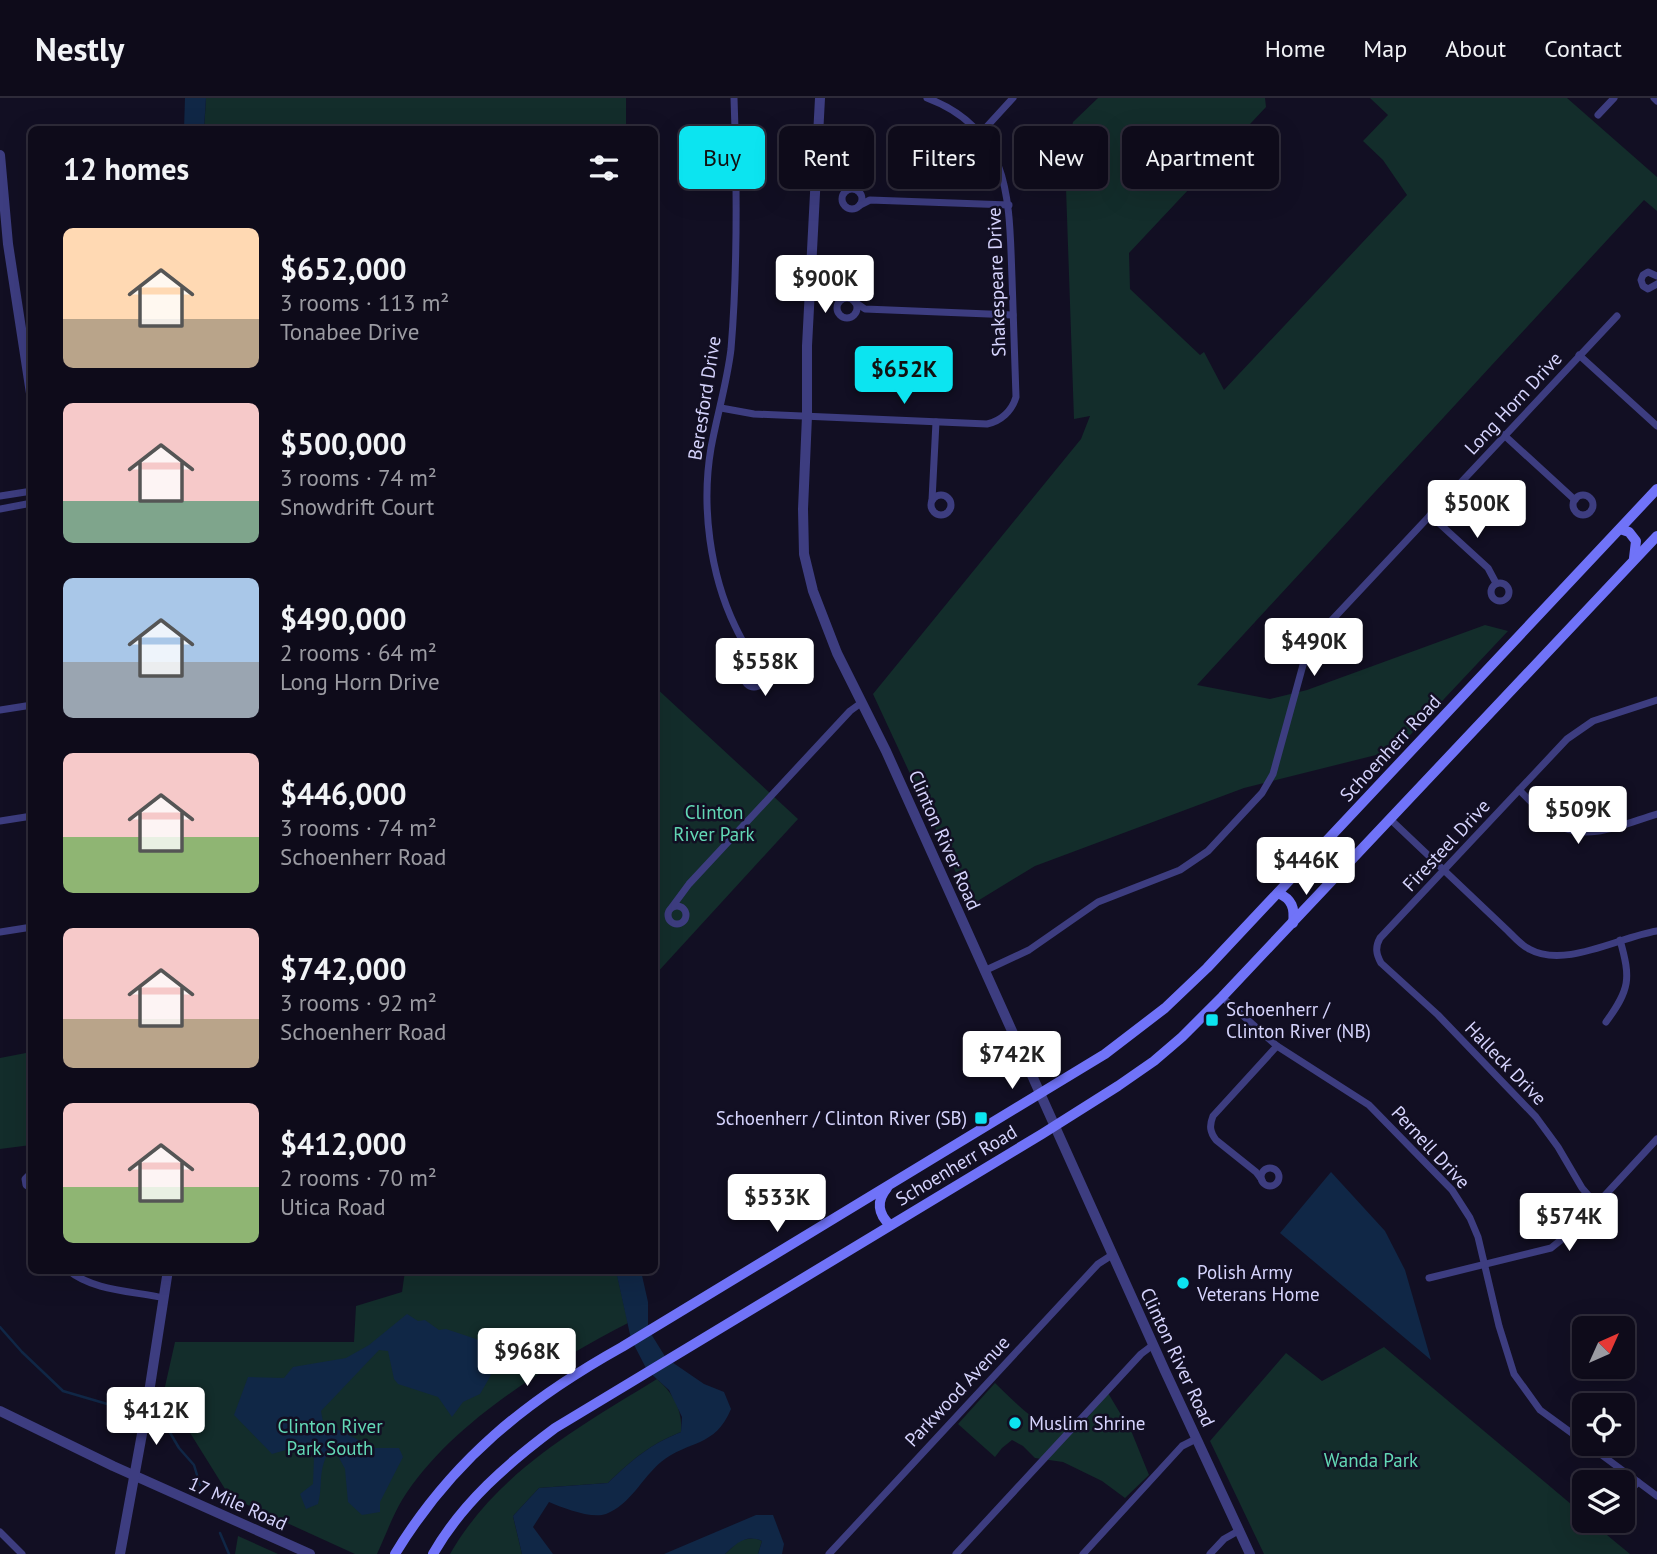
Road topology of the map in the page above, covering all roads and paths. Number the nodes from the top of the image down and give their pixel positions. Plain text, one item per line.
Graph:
1 (734, 98) edge
2 (820, 98) edge
3 (927, 98) edge
4 (1013, 98) edge
5 (1614, 98) edge
6 (1598, 115) dead end
7 (971, 126) edge
8 (987, 126) edge
9 (0, 155) edge
10 (0, 168) edge
11 (1000, 170) edge
12 (860, 193) junction
13 (870, 200) junction
14 (860, 205) junction
15 (1009, 205) junction
16 (1657, 276) edge
17 (1657, 286) edge
18 (855, 302) junction
19 (865, 309) junction
20 (855, 314) junction
21 (1013, 315) junction
22 (1617, 316) dead end
23 (1579, 355) junction
24 (28, 374) edge
25 (721, 408) junction
26 (807, 416) junction
27 (936, 422) junction
28 (1657, 426) edge
29 (1504, 435) junction
30 (934, 488) junction
31 (1657, 489) edge
32 (28, 492) edge
33 (0, 496) edge
34 (944, 496) junction
35 (932, 500) junction
36 (1575, 500) dead end
37 (28, 504) edge
38 (0, 509) edge
39 (1430, 515) junction
40 (1620, 529) junction
41 (1657, 536) edge
42 (1633, 561) junction
43 (1496, 583) dead end
44 (750, 654) junction
45 (758, 668) junction
46 (746, 670) junction
47 (1657, 700) edge
48 (861, 703) junction
49 (28, 706) edge
50 (0, 710) edge
51 (1519, 790) junction
52 (1657, 814) edge
53 (28, 817) edge
54 (1390, 819) junction
55 (0, 821) edge
56 (1326, 841) junction
57 (1444, 870) junction
58 (1339, 873) junction
59 (1278, 892) junction
60 (681, 896) junction
61 (672, 907) junction
62 (684, 909) junction
63 (1293, 923) junction
64 (28, 928) edge
65 (1657, 931) edge
66 (0, 932) edge
67 (1620, 940) junction
68 (1377, 957) joint
69 (984, 971) junction
70 (1222, 997) junction
71 (1606, 1022) dead end
72 (1277, 1046) junction
73 (1040, 1093) junction
74 (1055, 1126) junction
75 (1657, 1139) edge
76 (1265, 1169) junction
77 (1256, 1172) junction
78 (1262, 1180) junction
79 (891, 1184) junction
80 (1596, 1204) junction
81 (890, 1225) junction
82 (1112, 1255) junction
83 (1485, 1266) junction
84 (73, 1274) edge
85 (167, 1274) edge
86 (1429, 1278) dead end
87 (164, 1298) junction
88 (1153, 1345) junction
89 (0, 1412) edge
90 (1572, 1433) edge
91 (1196, 1439) junction
92 (1603, 1456) edge
93 (134, 1475) junction
94 (1638, 1482) junction
95 (1635, 1485) edge
96 (1657, 1496) edge
97 (1240, 1530) junction
98 (0, 1532) edge
99 (22, 1554) edge
100 (120, 1554) edge
101 (310, 1554) edge
102 (395, 1554) edge
103 (433, 1554) edge
104 (829, 1554) edge
105 (956, 1554) edge
106 (1083, 1554) edge
107 (1210, 1554) edge
108 (1250, 1554) edge

1 - 25 street, Beresford Drive
2 - 26 street, Clinton River Road
3 - 7 street, Shakespeare Drive
4 - 8 street
5 - 6 street
9 - 10 street
10 - 24 street
11 - 15 street, Shakespeare Drive
12 - 13 street
12 - 14 street
12 - 14 street
13 - 14 street
13 - 15 street
15 - 21 street, Shakespeare Drive
16 - 17 street
18 - 19 street
18 - 20 street
18 - 20 street
19 - 20 street
19 - 21 street
21 - 27 street, Shakespeare Drive
22 - 23 street, Long Horn Drive
23 - 28 street
23 - 29 street, Long Horn Drive
25 - 26 street
25 - 44 street, Beresford Drive
26 - 27 street
26 - 48 street, Clinton River Road
27 - 30 street
29 - 36 street
29 - 39 street, Long Horn Drive
30 - 34 street
30 - 35 street
31 - 40 main road, Schoenherr Road
32 - 33 street
34 - 35 street
34 - 35 street
37 - 38 street
39 - 43 street
39 - 69 street, Long Horn Drive
40 - 42 main road
40 - 56 main road, Schoenherr Road
41 - 42 main road, Schoenherr Road
42 - 54 main road, Schoenherr Road
44 - 45 street, Beresford Drive
44 - 46 street
45 - 46 street
45 - 46 street
47 - 51 street, Firesteel Drive
48 - 60 street
48 - 69 street, Clinton River Road
49 - 50 street
51 - 52 street
51 - 57 street, Firesteel Drive
53 - 55 street
54 - 57 street
54 - 58 main road, Schoenherr Road
56 - 58 main road
56 - 59 main road, Schoenherr Road
57 - 67 street
57 - 68 street, Firesteel Drive
58 - 63 main road, Schoenherr Road
59 - 63 main road
59 - 73 main road, Schoenherr Road
60 - 61 street
60 - 62 street
61 - 62 street
61 - 62 street
63 - 70 main road, Schoenherr Road
64 - 66 street
65 - 67 street
67 - 71 street
68 - 80 street, Halleck Drive
69 - 73 street, Clinton River Road
70 - 72 street, Pernell Drive
70 - 74 main road, Schoenherr Road
72 - 77 street
72 - 83 street, Pernell Drive
73 - 74 street, Clinton River Road
73 - 79 main road, Schoenherr Road
74 - 81 main road, Schoenherr Road
74 - 82 street, Clinton River Road
75 - 80 street
76 - 77 street
76 - 78 street
76 - 78 street
77 - 78 street
79 - 81 main road
79 - 102 main road, Schoenherr Road
80 - 83 street
81 - 103 main road, Schoenherr Road
82 - 88 street, Clinton River Road
82 - 104 street, Parkwood Avenue
83 - 86 street
83 - 90 street, Pernell Drive
84 - 87 street
85 - 87 street
87 - 93 street
88 - 91 street, Clinton River Road
88 - 105 street
89 - 93 street, 17 Mile Road
91 - 97 street, Clinton River Road
91 - 106 street
92 - 94 street, Pernell Drive
93 - 100 street
93 - 101 street, 17 Mile Road
94 - 95 street
94 - 96 street, Pernell Drive
97 - 107 street
97 - 108 street, Clinton River Road
98 - 99 street

